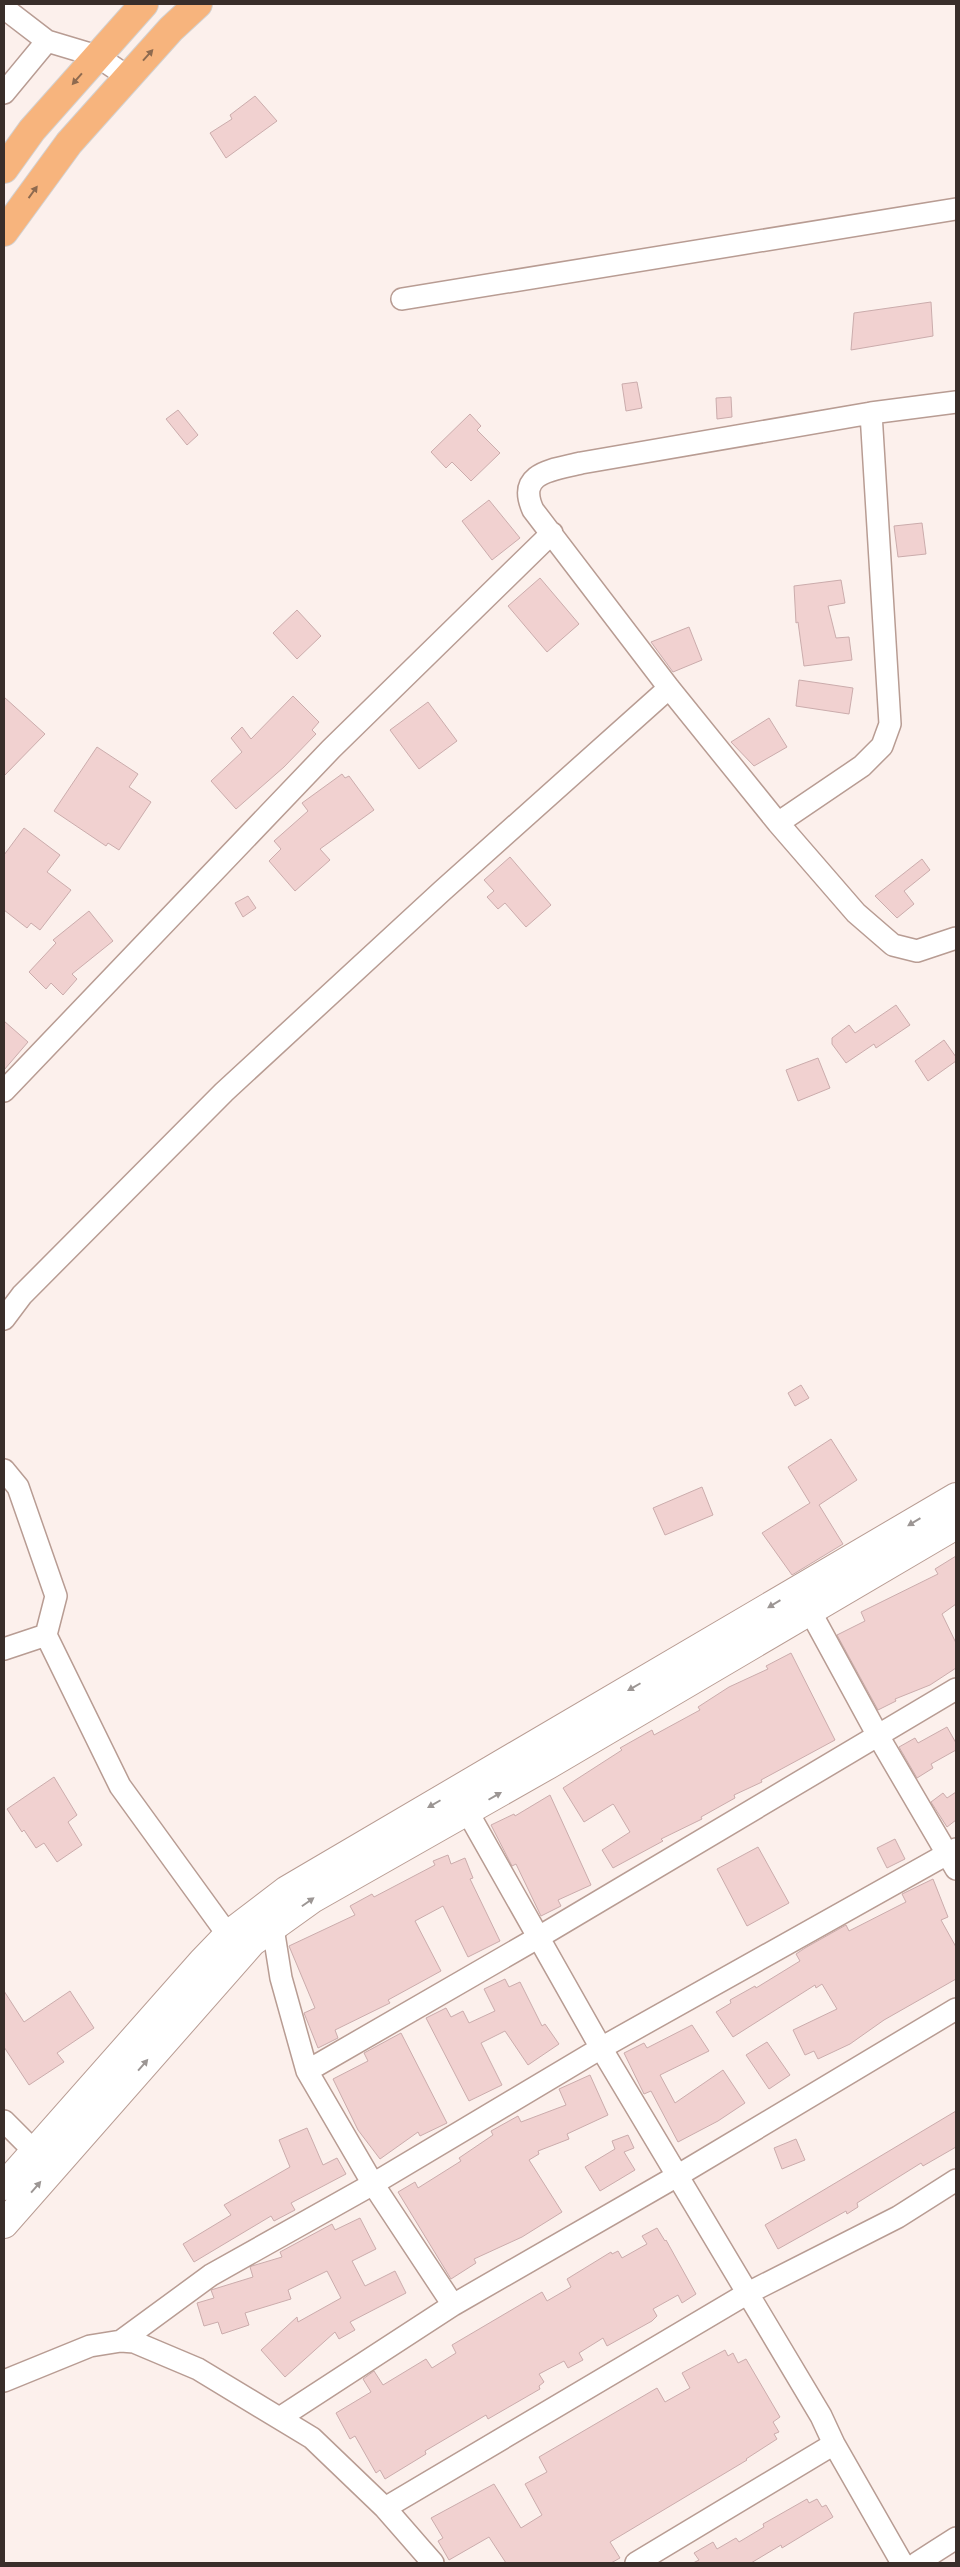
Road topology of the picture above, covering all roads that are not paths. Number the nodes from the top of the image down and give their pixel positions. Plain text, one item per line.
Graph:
1 (144, 4) edge
2 (198, 4) edge
3 (4, 8) edge
4 (47, 41) junction
5 (97, 56) junction
6 (128, 77) junction
7 (4, 93) edge
8 (4, 169) edge
9 (956, 208) edge
10 (4, 232) edge
11 (402, 299) dead end
12 (956, 402) edge
13 (871, 412) junction
14 (552, 534) junction
15 (669, 688) junction
16 (778, 824) junction
17 (956, 938) edge
18 (4, 1091) edge
19 (4, 1319) edge
20 (4, 1470) edge
21 (956, 1497) edge
22 (956, 1526) edge
23 (810, 1612) junction
24 (46, 1635) junction
25 (4, 1649) edge
26 (956, 1689) edge
27 (878, 1734) junction
28 (467, 1811) junction
29 (953, 1857) edge
30 (272, 1928) junction
31 (228, 1935) junction
32 (539, 1937) junction
33 (956, 2009) edge
34 (601, 2048) junction
35 (308, 2071) junction
36 (4, 2122) edge
37 (34, 2151) junction
38 (676, 2176) junction
39 (956, 2180) edge
40 (373, 2184) junction
41 (4, 2186) edge
42 (4, 2224) edge
43 (748, 2293) junction
44 (453, 2305) junction
45 (120, 2341) junction
46 (4, 2381) edge
47 (281, 2417) junction
48 (834, 2444) junction
49 (384, 2508) junction
50 (956, 2538) edge
51 (433, 2563) edge
52 (636, 2563) edge
53 (902, 2563) edge
54 (917, 2563) edge

1 - 5 highway
6 -> 2 highway
3 - 4 street
4 - 5 street
4 - 7 street
5 - 6 street
5 -> 8 highway
10 -> 6 highway
9 - 11 street
12 - 13 street
13 - 14 street
13 - 16 street
14 - 15 street
14 - 18 street
15 - 16 street
15 - 19 street
16 - 17 street
20 - 24 street
21 -> 31 street
22 - 23 street
23 - 27 street
28 -> 23 street
24 - 25 street
24 - 31 street
26 - 27 street
27 - 29 street
27 - 32 street
30 -> 28 street
28 - 32 street
29 - 34 street
30 - 35 street
42 -> 30 street
31 - 37 street
32 - 34 street
32 - 35 street
33 - 38 street
34 - 38 street
34 - 40 street
35 - 40 street
36 - 37 street
37 - 41 street
38 - 43 street
38 - 44 street
39 - 43 street
40 - 44 street
40 - 45 street
43 - 48 street
43 - 49 street
44 - 47 street
45 - 46 street
45 - 47 street
47 - 49 street
48 - 52 street
48 - 53 street
49 - 51 street
50 - 54 street

